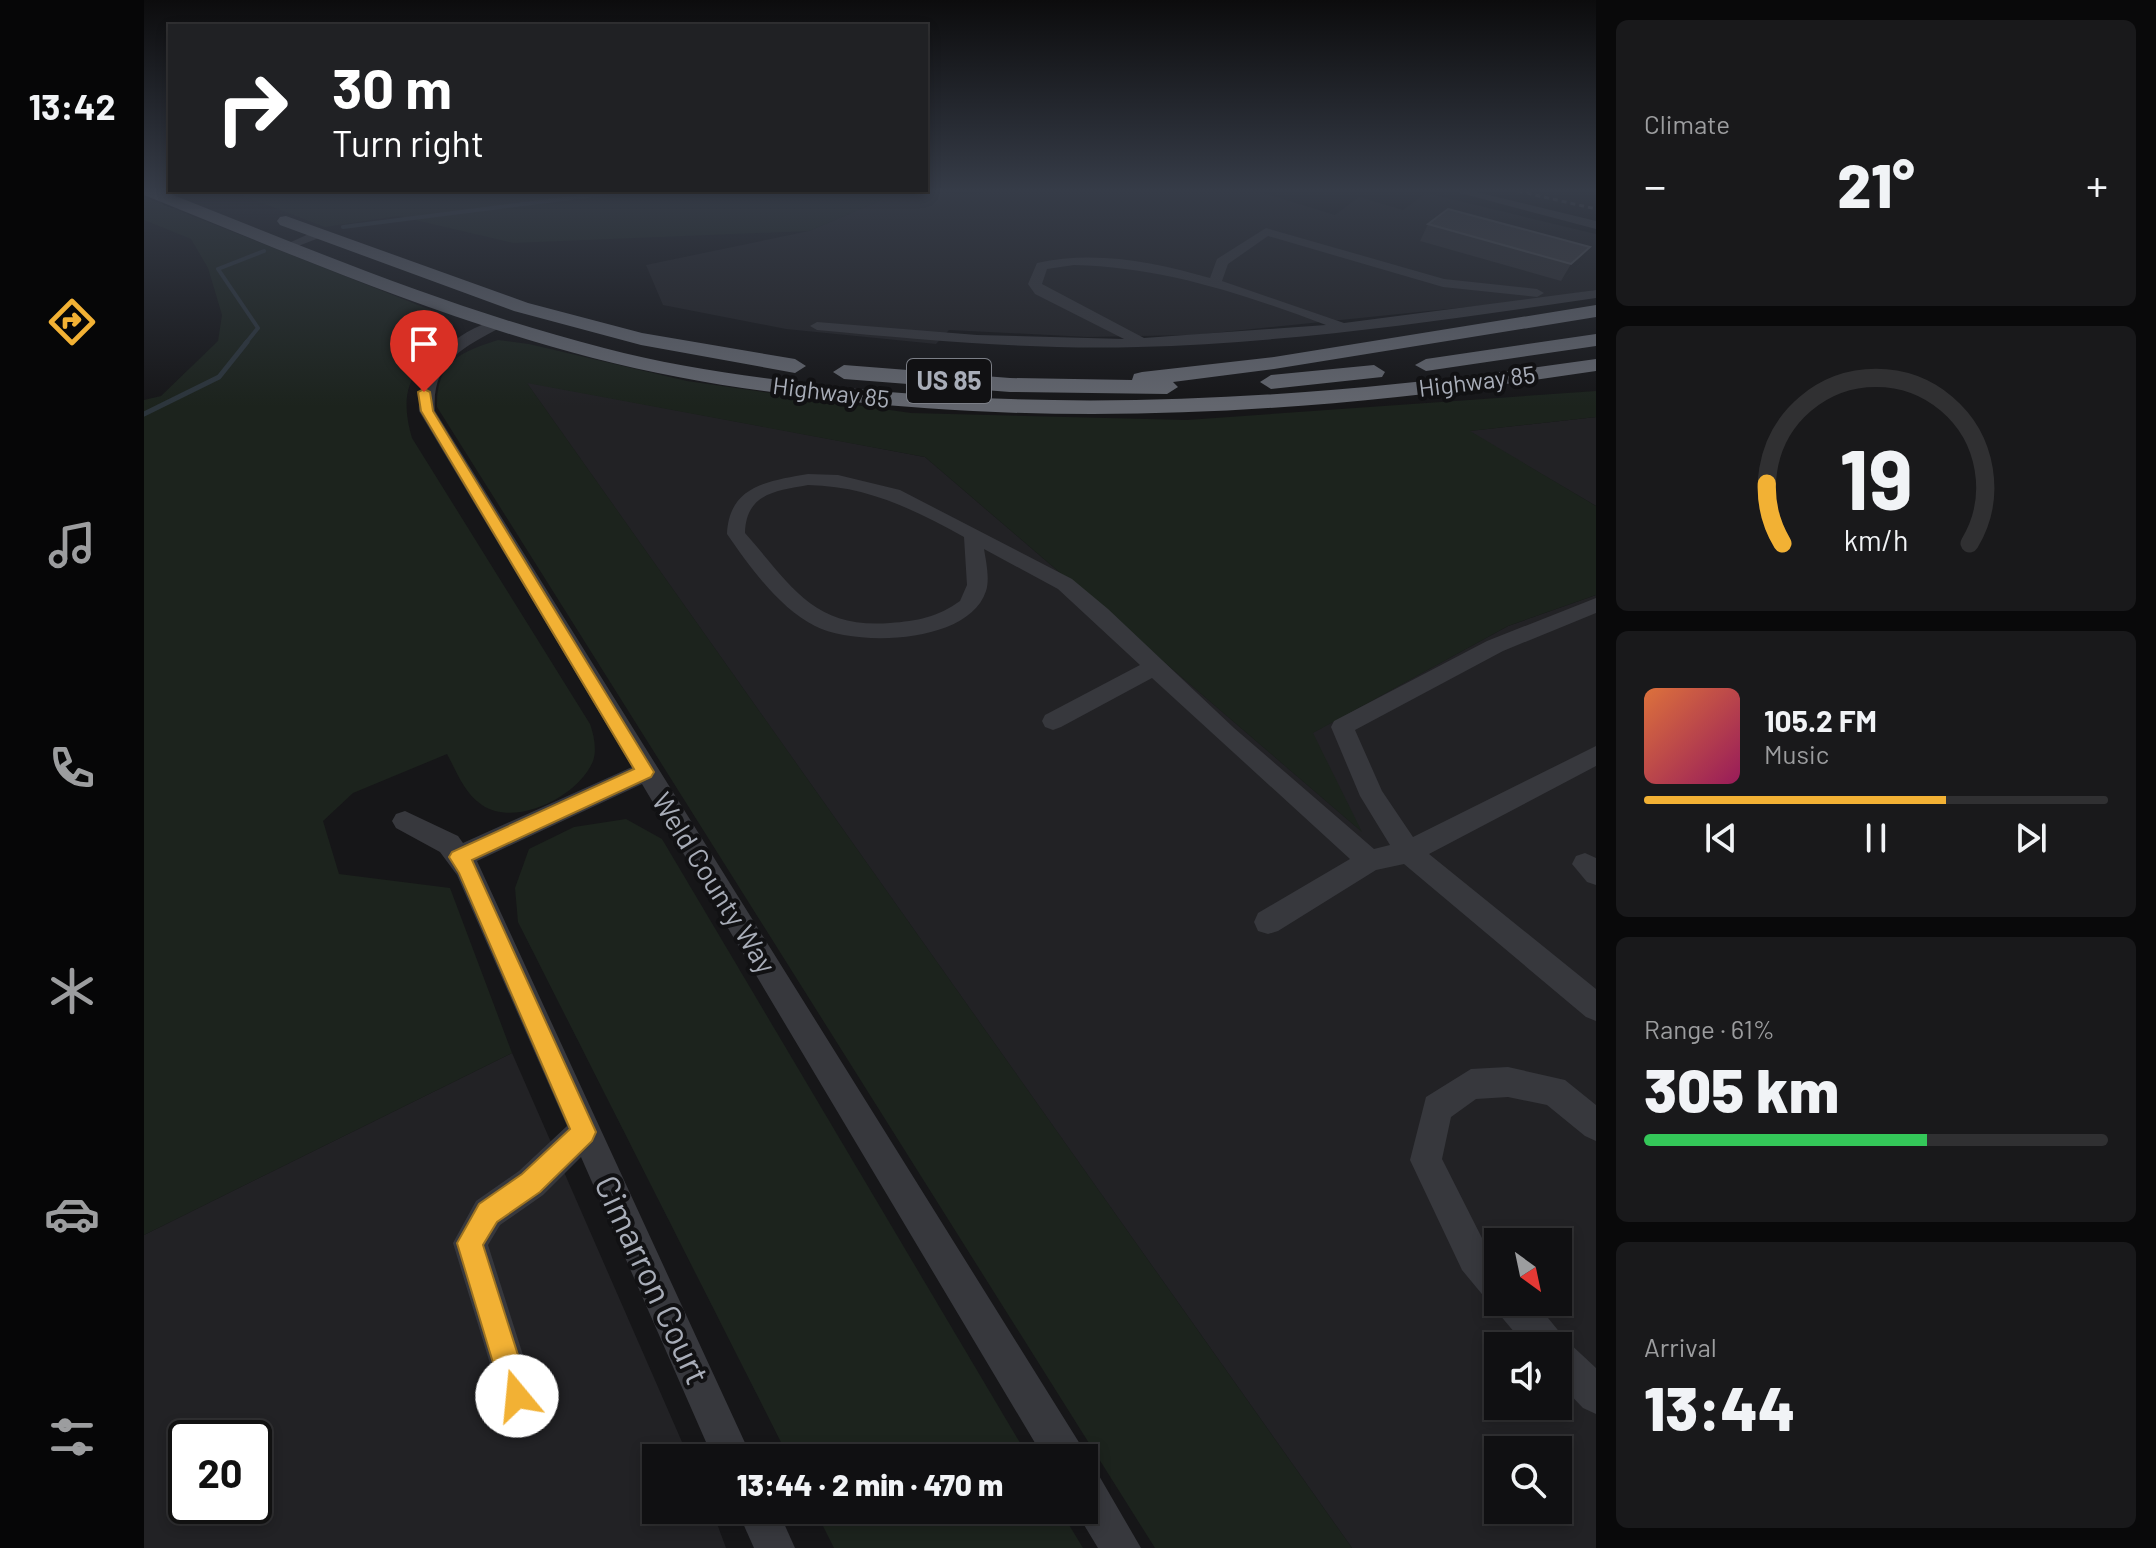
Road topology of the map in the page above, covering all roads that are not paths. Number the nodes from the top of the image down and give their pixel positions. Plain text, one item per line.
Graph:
1 (329, 261) edge
2 (397, 261) edge
3 (1058, 261) edge
4 (1104, 261) edge
5 (1223, 261) edge
6 (1367, 261) edge
7 (1443, 283) junction
8 (1214, 285) junction
9 (1596, 294) edge
10 (1575, 297) junction
11 (1505, 307) junction
12 (1596, 311) edge
13 (496, 324) junction
14 (817, 326) dead end
15 (1344, 327) junction
16 (1596, 340) edge
17 (1145, 343) junction
18 (735, 357) junction
19 (1596, 365) edge
20 (1010, 385) junction
21 (1596, 385) edge
22 (1328, 401) junction
23 (973, 535) junction
24 (1596, 605) edge
25 (1154, 667) junction
26 (1053, 721) dead end
27 (1596, 755) edge
28 (645, 772) junction
29 (405, 821) dead end
30 (1408, 852) junction
31 (459, 857) junction
32 (1370, 861) junction
33 (1268, 922) dead end
34 (1596, 1007) edge
35 (1596, 1125) edge
36 (584, 1132) junction
37 (1484, 1270) edge
38 (1523, 1316) edge
39 (1538, 1332) edge
40 (1572, 1370) edge
41 (1596, 1395) edge
42 (517, 1396) dead end
43 (727, 1444) edge
44 (1057, 1444) edge
45 (1098, 1511) edge
46 (1121, 1548) edge

1 - 13 highway, Highway 85 / US 85
2 - 18 highway, Highway 85 / US 85
3 - 17 street
4 - 8 street
5 - 8 street
6 - 7 street
7 - 10 street
7 - 11 street
8 - 15 street
9 - 10 street
10 - 11 street
11 - 15 street
12 - 20 highway
13 - 18 highway
13 - 22 highway, Highway 85 / US 85
13 - 28 street, Weld County Way
14 - 17 street
15 - 17 street
16 - 20 highway, Highway 85 / US 85
18 - 20 highway, Highway 85 / US 85
19 - 22 highway, Highway 85 / US 85
21 - 22 highway
23 - 23 street
23 - 25 street
24 - 30 street
25 - 26 street
25 - 32 street
27 - 30 street
28 - 31 street
28 - 44 street, Weld County Way
29 - 31 street, Cimarron Court
30 - 32 street
30 - 34 street
31 - 36 street, Cimarron Court
32 - 33 street
35 - 37 street
36 - 42 street
36 - 43 street, Cimarron Court
38 - 39 street
40 - 41 street
45 - 46 street

